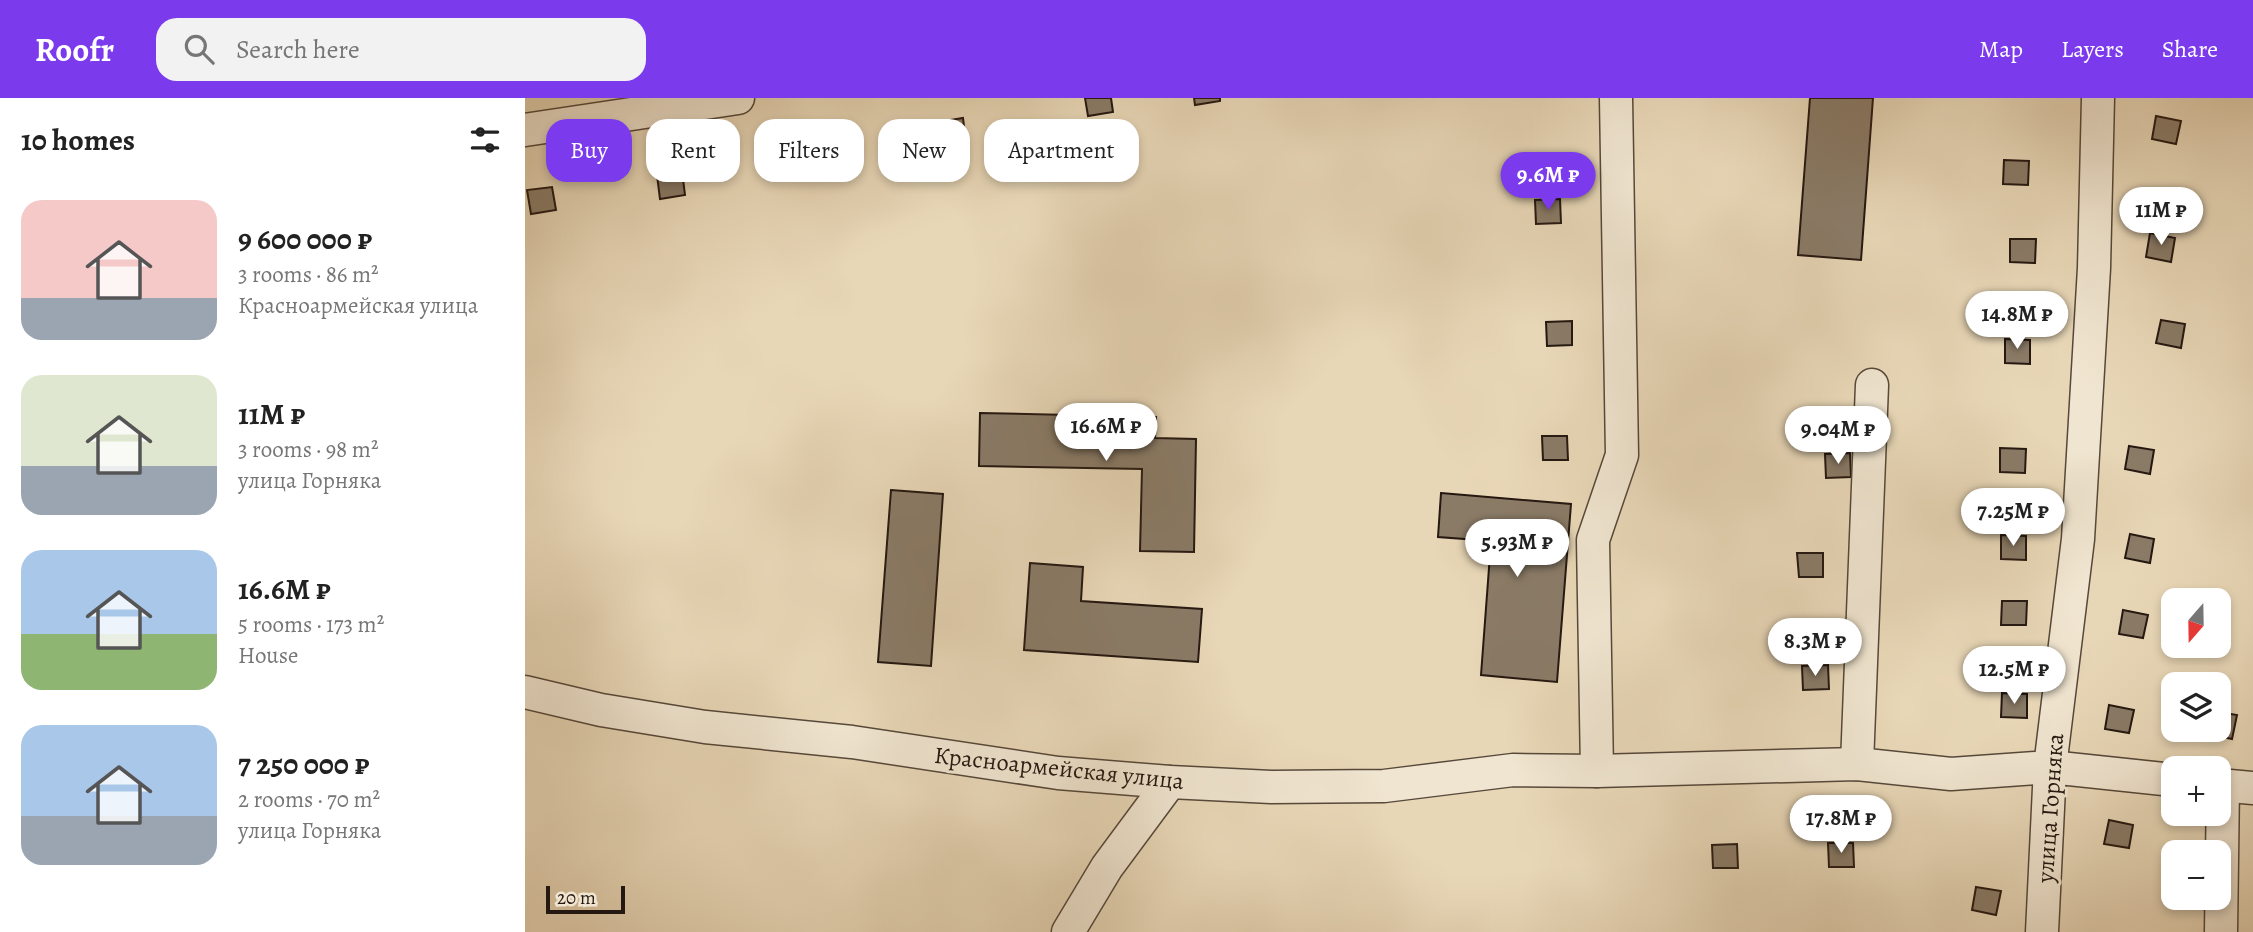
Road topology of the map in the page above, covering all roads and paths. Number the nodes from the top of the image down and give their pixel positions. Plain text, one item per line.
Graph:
1 (738, 98) edge
2 (1616, 98) edge
3 (2098, 98) edge
4 (653, 104) edge
5 (525, 130) edge
6 (1872, 385) dead end
7 (525, 692) edge
8 (1857, 764) junction
9 (2050, 768) junction
10 (1597, 771) junction
11 (2161, 779) edge
12 (1170, 782) junction
13 (2232, 786) edge
14 (1068, 932) edge
15 (2042, 932) edge
16 (2221, 932) edge

1 - 4 street
2 - 10 street
3 - 9 street, улица Горняка
4 - 5 street
6 - 8 street
7 - 12 street, Красноармейская улица
8 - 9 street, Красноармейская улица
8 - 10 street, Красноармейская улица
9 - 11 street, Красноармейская улица
9 - 15 street, улица Горняка
10 - 12 street, Красноармейская улица
12 - 14 street
13 - 16 street

